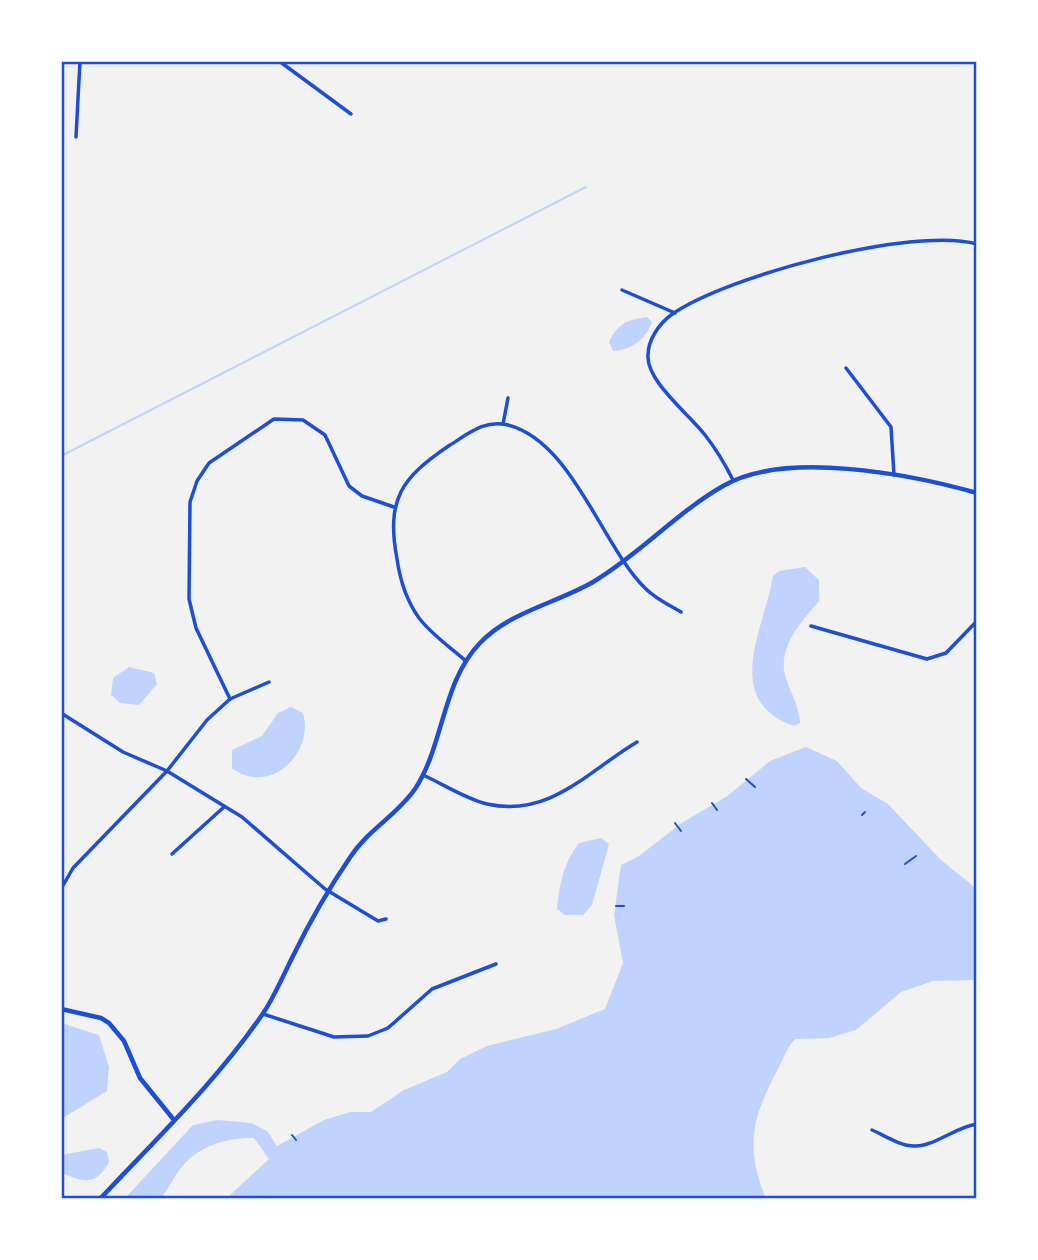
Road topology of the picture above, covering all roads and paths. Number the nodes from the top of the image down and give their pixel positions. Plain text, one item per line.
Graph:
1 (80, 61) edge
2 (279, 61) edge
3 (351, 114) dead end
4 (76, 137) dead end
5 (977, 244) edge
6 (622, 290) dead end
7 (675, 313) junction
8 (846, 368) dead end
9 (508, 398) dead end
10 (503, 424) junction
11 (894, 475) junction
12 (733, 480) junction
13 (977, 493) edge
14 (394, 507) junction
15 (624, 561) junction
16 (681, 612) dead end
17 (977, 621) edge
18 (811, 626) dead end
19 (466, 661) junction
20 (269, 682) dead end
21 (230, 699) junction
22 (61, 713) edge
23 (637, 742) dead end
24 (167, 771) junction
25 (423, 775) junction
26 (746, 779) dead end
27 (755, 787) dead end
28 (712, 803) dead end
29 (224, 807) junction
30 (717, 810) dead end
31 (865, 812) dead end
32 (862, 815) dead end
33 (676, 823) dead end
34 (681, 831) dead end
35 (172, 854) dead end
36 (916, 856) dead end
37 (905, 864) dead end
38 (61, 889) edge
39 (328, 892) junction
40 (616, 906) dead end
41 (624, 906) dead end
42 (386, 919) dead end
43 (496, 964) dead end
44 (61, 1009) edge
45 (263, 1014) junction
46 (174, 1120) junction
47 (977, 1124) edge
48 (872, 1130) dead end
49 (292, 1135) dead end
50 (296, 1140) dead end
51 (100, 1199) edge

1 - 4 street
2 - 3 street
5 - 7 street
6 - 7 street
7 - 12 street
8 - 11 street
9 - 10 street
10 - 14 street
10 - 15 street
11 - 12 street
11 - 13 street
12 - 15 street
14 - 19 street
14 - 21 street
15 - 16 street
15 - 19 street
17 - 18 street
19 - 25 street
20 - 21 street
21 - 24 street
22 - 24 street
23 - 25 street
24 - 29 street
24 - 38 street
25 - 39 street
26 - 27 path
28 - 30 path
29 - 35 street
29 - 39 street
31 - 32 path
33 - 34 path
36 - 37 path
39 - 42 street
39 - 45 street
40 - 41 path
43 - 45 street
44 - 46 street
45 - 46 street
46 - 51 street
47 - 48 street
49 - 50 path

